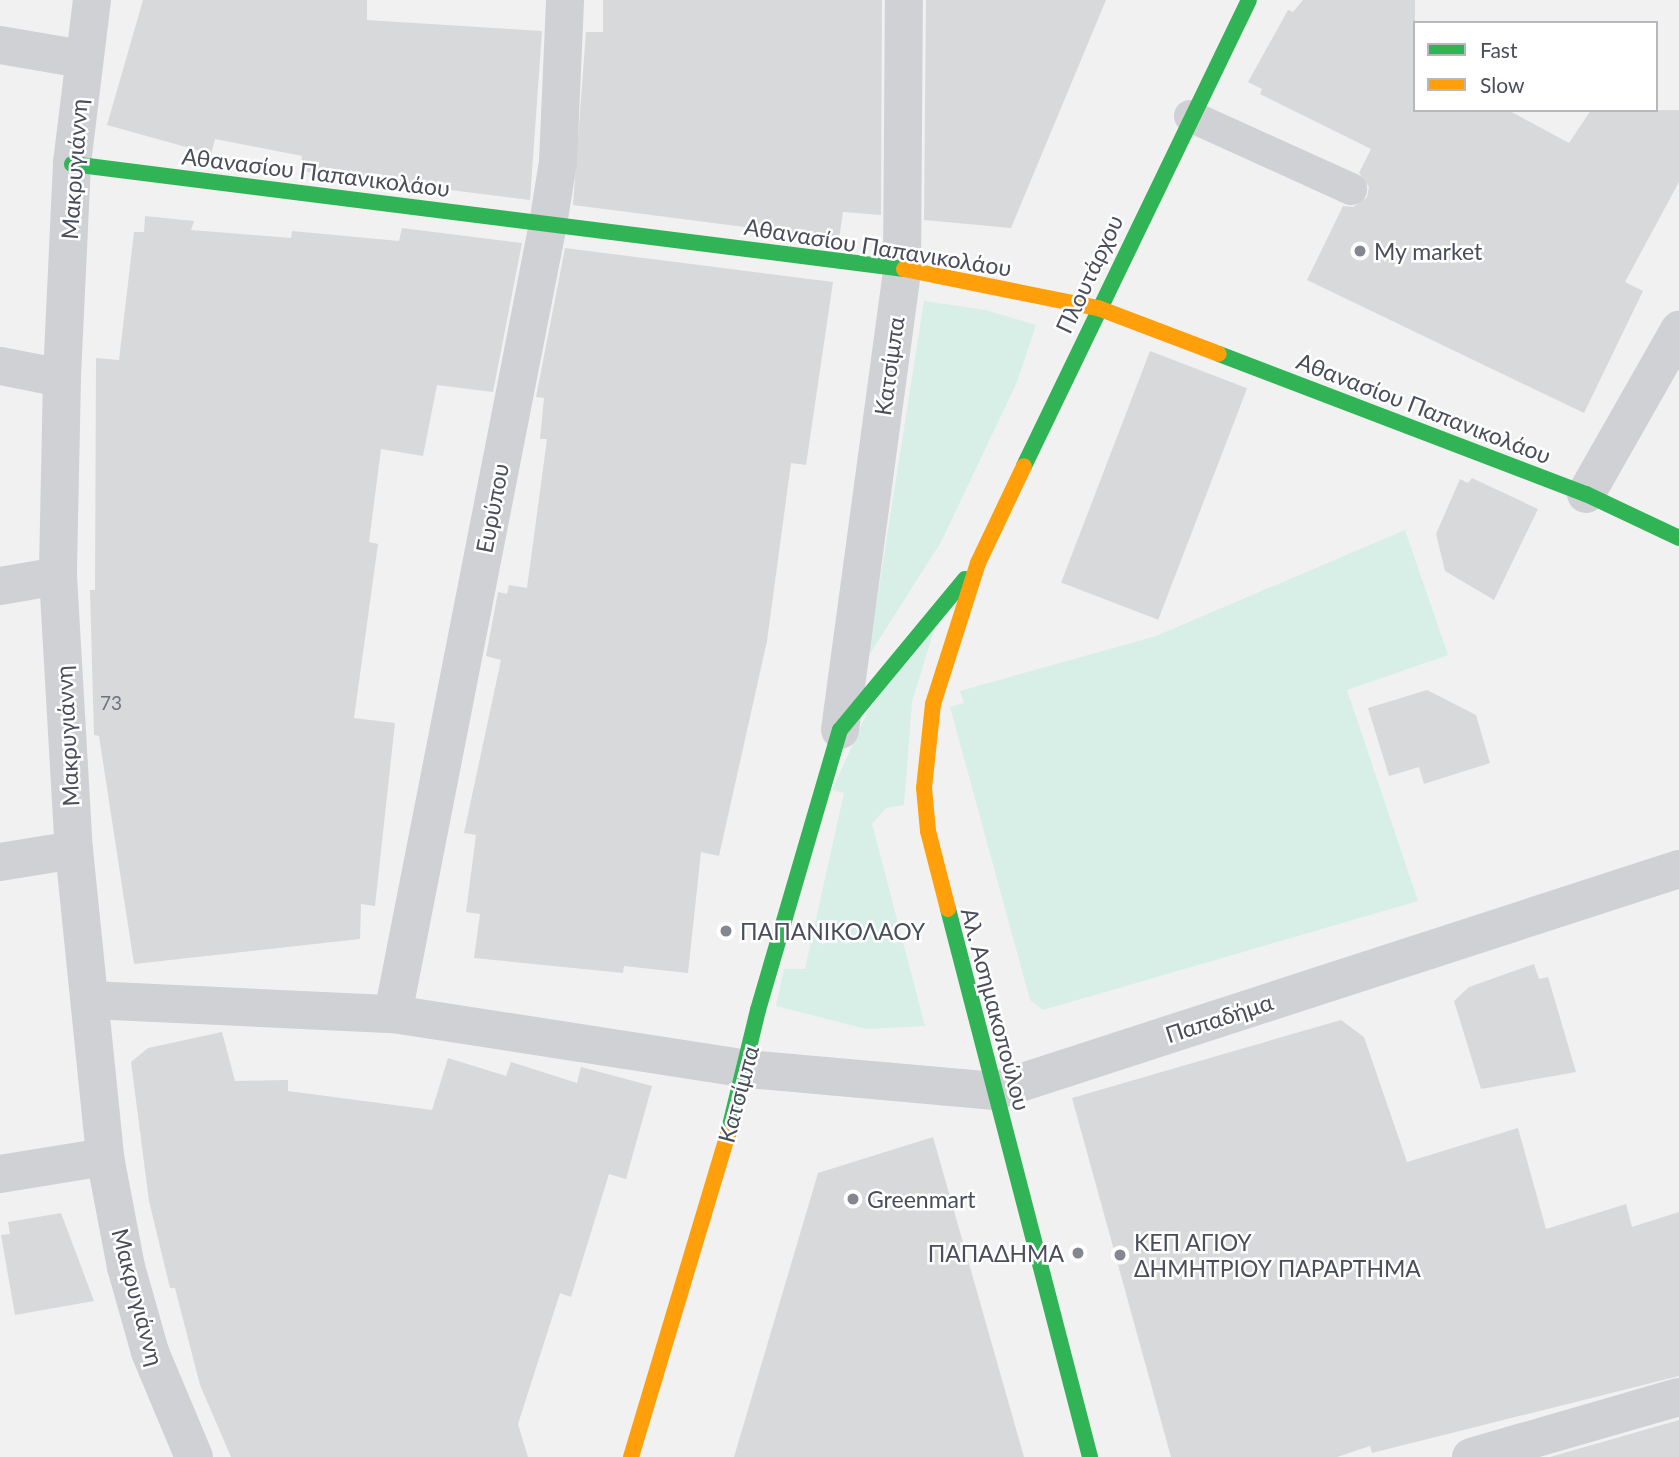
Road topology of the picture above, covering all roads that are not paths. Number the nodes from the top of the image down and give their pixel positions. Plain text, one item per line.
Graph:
1 (92, 0) edge
2 (565, 0) edge
3 (904, 0) edge
4 (1249, 0) edge
5 (0, 45) edge
6 (82, 59) junction
7 (1190, 116) junction
8 (72, 164) junction
9 (1351, 189) dead end
10 (548, 224) junction
11 (902, 269) junction
12 (1098, 308) junction
13 (1679, 330) edge
14 (0, 366) edge
15 (62, 378) junction
16 (1586, 495) junction
17 (1679, 538) edge
18 (976, 567) junction
19 (58, 576) junction
20 (0, 586) edge
21 (840, 730) junction
22 (74, 850) junction
23 (0, 862) edge
24 (1679, 869) edge
25 (91, 1000) junction
26 (393, 1014) junction
27 (748, 1069) junction
28 (995, 1091) junction
29 (105, 1157) junction
30 (0, 1174) edge
31 (1679, 1397) edge
32 (194, 1457) edge
33 (631, 1457) edge
34 (1090, 1457) edge
35 (1471, 1457) edge

1 - 6 street, Μακρυγιάννη
2 - 10 street, Ευρύπου
3 - 11 street, Κατσίμπα
4 - 7 street, Πλουτάρχου
5 - 6 street
6 - 8 street, Μακρυγιάννη
7 - 9 lane
7 - 12 street, Πλουτάρχου
8 - 10 street, Αθανασίου Παπανικολάου
8 - 15 street, Μακρυγιάννη
10 - 11 street, Αθανασίου Παπανικολάου
10 - 26 street, Ευρύπου
11 - 12 street, Αθανασίου Παπανικολάου
11 - 21 street, Κατσίμπα
12 - 16 street, Αθανασίου Παπανικολάου
12 - 18 street, Πλουτάρχου
13 - 16 street
14 - 15 street
15 - 19 street, Μακρυγιάννη
16 - 17 street, Αθανασίου Παπανικολάου
18 - 21 street, Κατσίμπα
18 - 28 street, Αλ. Ασημακοπούλου
19 - 20 street
19 - 22 street, Μακρυγιάννη
21 - 27 street, Κατσίμπα
22 - 23 street
22 - 25 street, Μακρυγιάννη
24 - 28 street, Παπαδήμα
25 - 26 street, Παπαδήμα
25 - 29 street, Μακρυγιάννη
26 - 27 street, Παπαδήμα
27 - 28 street, Παπαδήμα
27 - 33 street, Κατσίμπα
28 - 34 street, Αλ. Ασημακοπούλου
29 - 30 street
29 - 32 street, Μακρυγιάννη
31 - 35 street

